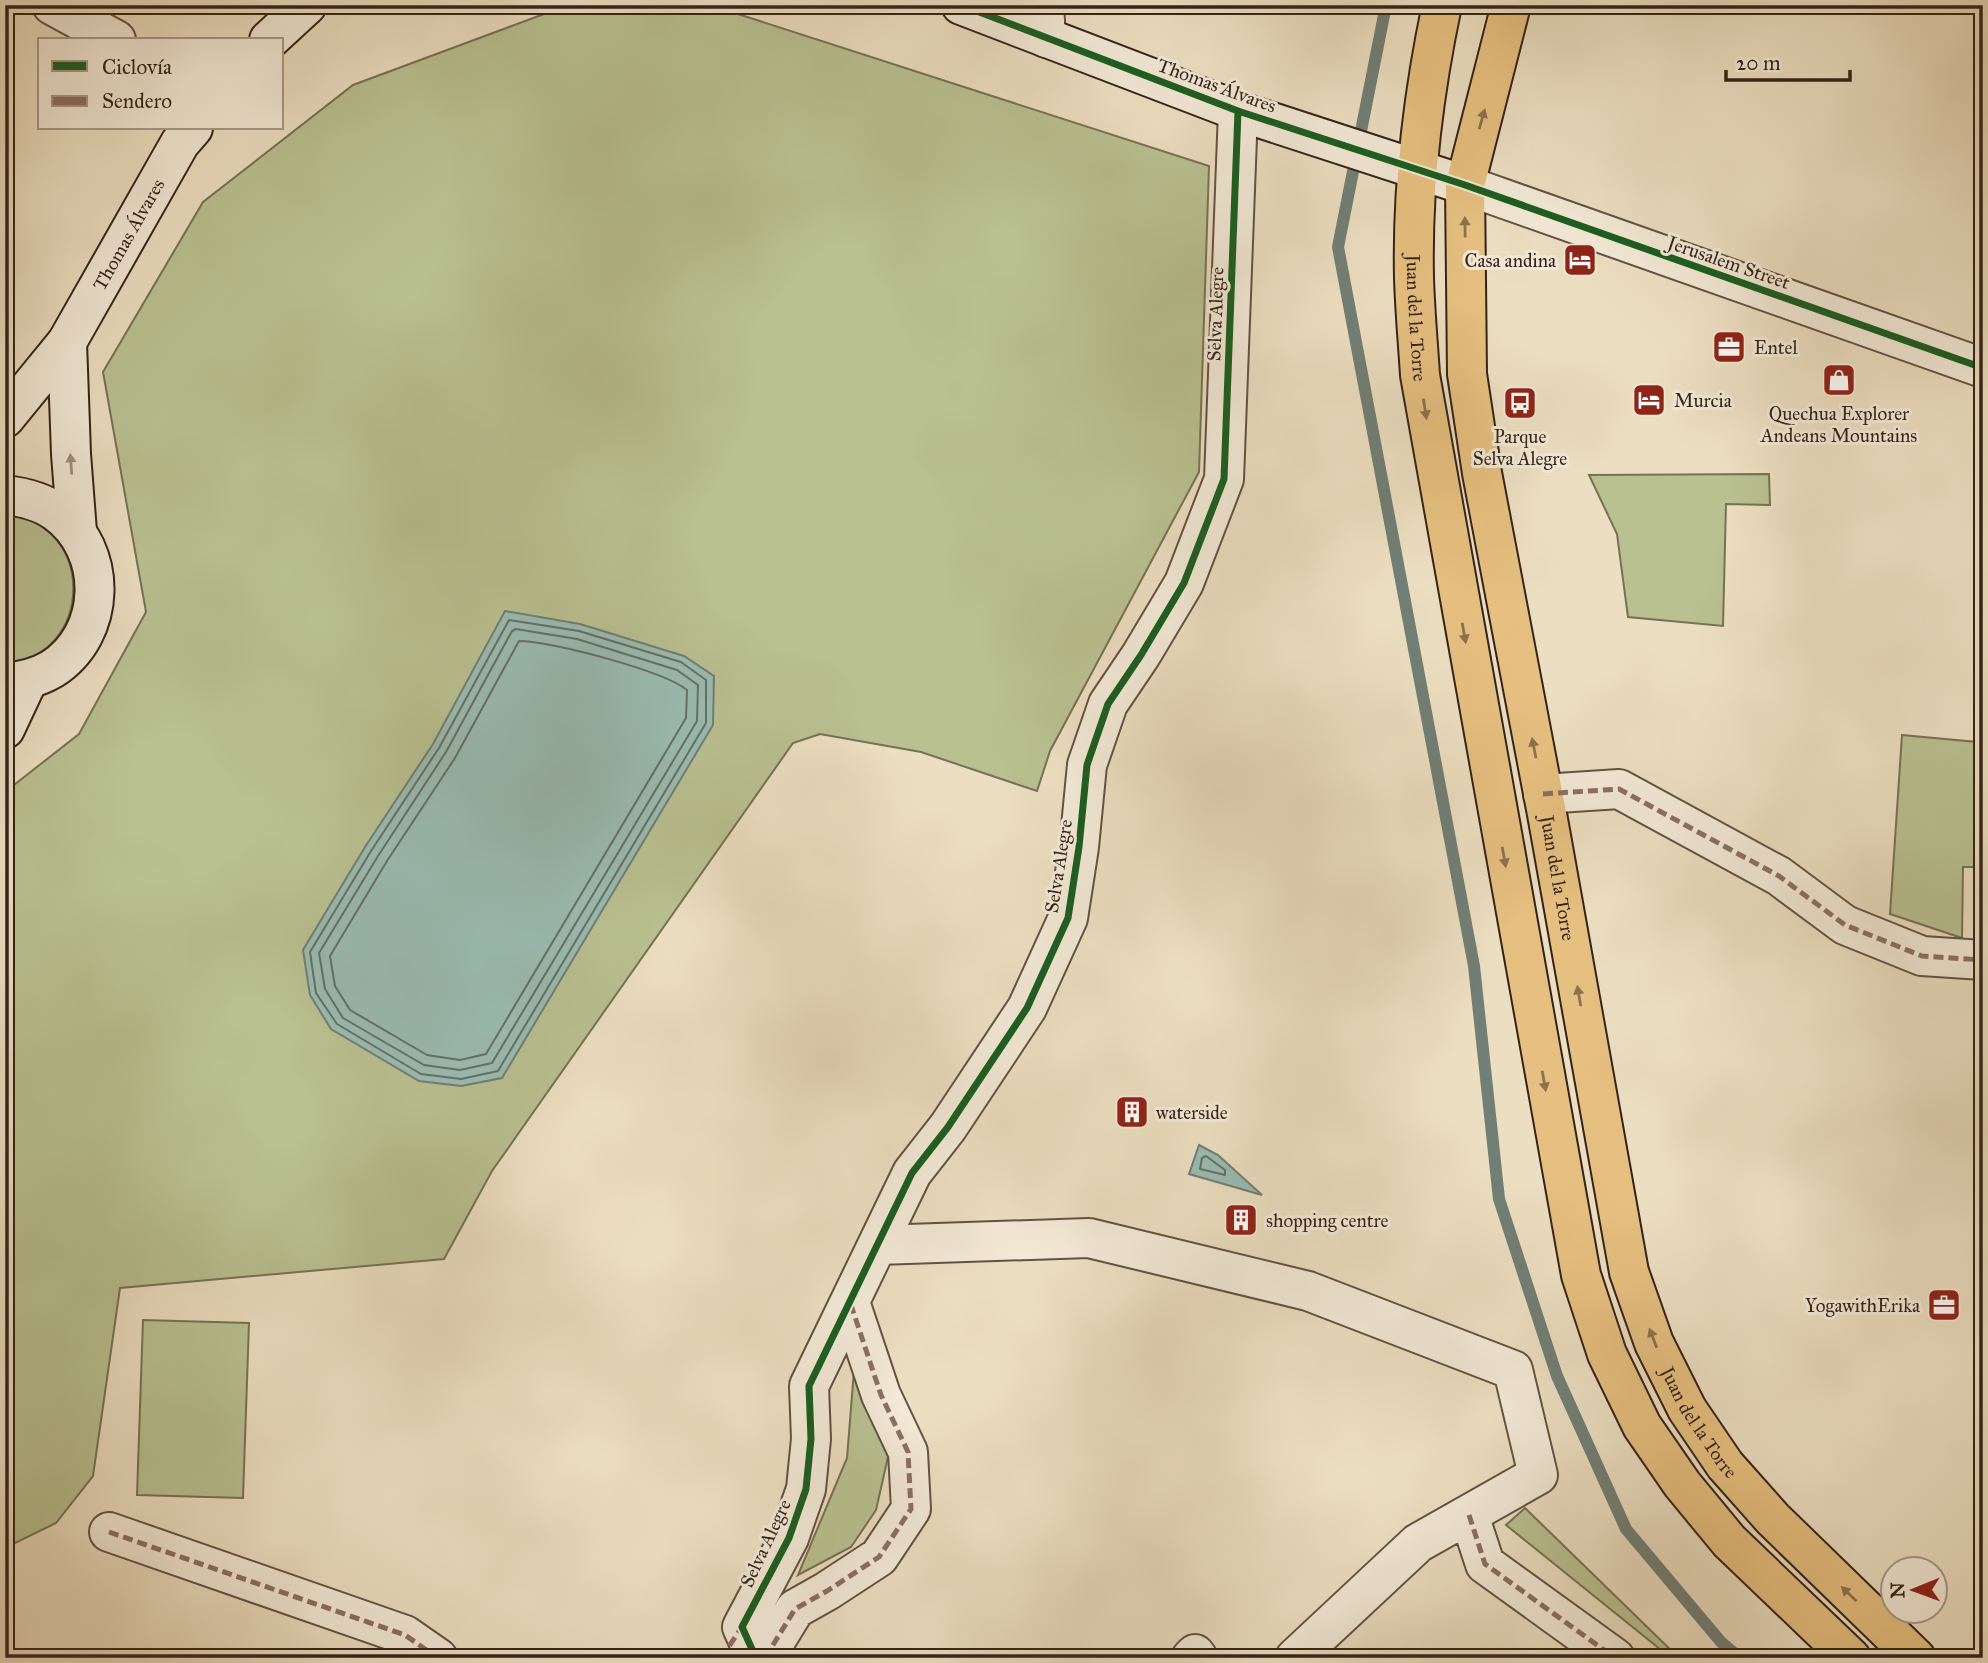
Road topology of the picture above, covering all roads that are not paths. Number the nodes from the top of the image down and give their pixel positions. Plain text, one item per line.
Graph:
1 (52, 5) edge
2 (307, 5) edge
3 (961, 5) edge
4 (1442, 5) edge
5 (1511, 5) edge
6 (1045, 22) edge
7 (112, 38) edge
8 (271, 38) edge
9 (1238, 111) junction
10 (184, 133) edge
11 (1417, 170) junction
12 (1465, 185) junction
13 (67, 342) junction
14 (1983, 368) edge
15 (5, 418) edge
16 (5, 495) edge
17 (77, 532) junction
18 (17, 681) edge
19 (5, 729) edge
20 (1543, 794) junction
21 (1983, 960) edge
22 (878, 1245) junction
23 (850, 1302) junction
24 (1469, 1515) junction
25 (109, 1532) dead end
26 (749, 1642) edge
27 (438, 1658) edge
28 (721, 1658) edge
29 (765, 1658) edge
30 (1191, 1658) edge
31 (1198, 1658) edge
32 (1295, 1658) edge
33 (1615, 1658) edge
34 (1851, 1658) edge
35 (1916, 1658) edge

1 - 7 street
2 - 8 street
3 - 6 street, Thomas Álvares
4 - 11 main road, Juan del la Torre
12 -> 5 main road, Juan del la Torre
6 - 9 street, Thomas Álvares
9 - 11 street, Thomas Álvares
9 - 22 street, Selva Alegre
10 - 13 street, Thomas Álvares
11 - 12 street, Thomas Álvares
11 -> 34 main road, Juan del la Torre
12 - 14 street, Jerusalem Street
20 -> 12 main road, Juan del la Torre
13 - 15 street, Thomas Álvares
17 -> 13 street
16 - 17 street
17 - 18 street
18 - 19 street
20 - 21 street
35 -> 20 main road, Juan del la Torre
22 - 23 street, Selva Alegre
22 - 24 street
23 - 26 street, Selva Alegre
23 - 29 street
24 - 32 street
24 - 33 street
25 - 27 street
26 - 28 street, Selva Alegre
30 - 31 street

